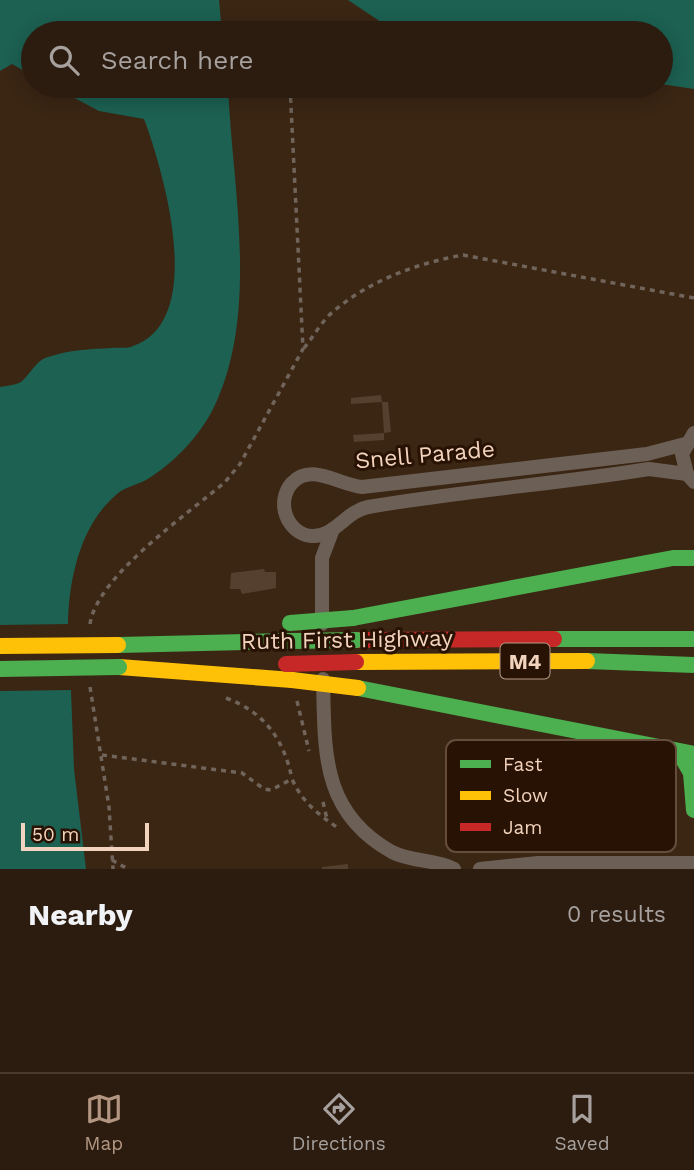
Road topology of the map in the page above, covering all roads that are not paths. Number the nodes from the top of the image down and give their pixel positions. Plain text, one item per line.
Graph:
1 (690, 438) edge
2 (692, 480) edge
3 (333, 529) junction
4 (694, 558) edge
5 (694, 639) edge
6 (142, 644) junction
7 (0, 646) edge
8 (694, 665) edge
9 (119, 667) junction
10 (0, 668) edge
11 (620, 740) edge
12 (686, 753) edge
13 (694, 810) edge
14 (694, 863) edge
15 (519, 867) edge
16 (454, 869) edge
17 (480, 869) edge

1 - 2 street
1 - 3 street, Snell Parade
2 - 3 street, Snell Parade
3 - 16 street
4 - 6 highway, bridge
5 - 6 highway, Ruth First Highway / M4, bridge
6 - 7 highway, Ruth First Highway / M4, bridge
8 - 9 highway, Ruth First Highway / M4, bridge
9 - 10 highway, Ruth First Highway / M4, bridge
9 - 11 highway, bridge
12 - 13 highway
14 - 15 street
15 - 17 street

